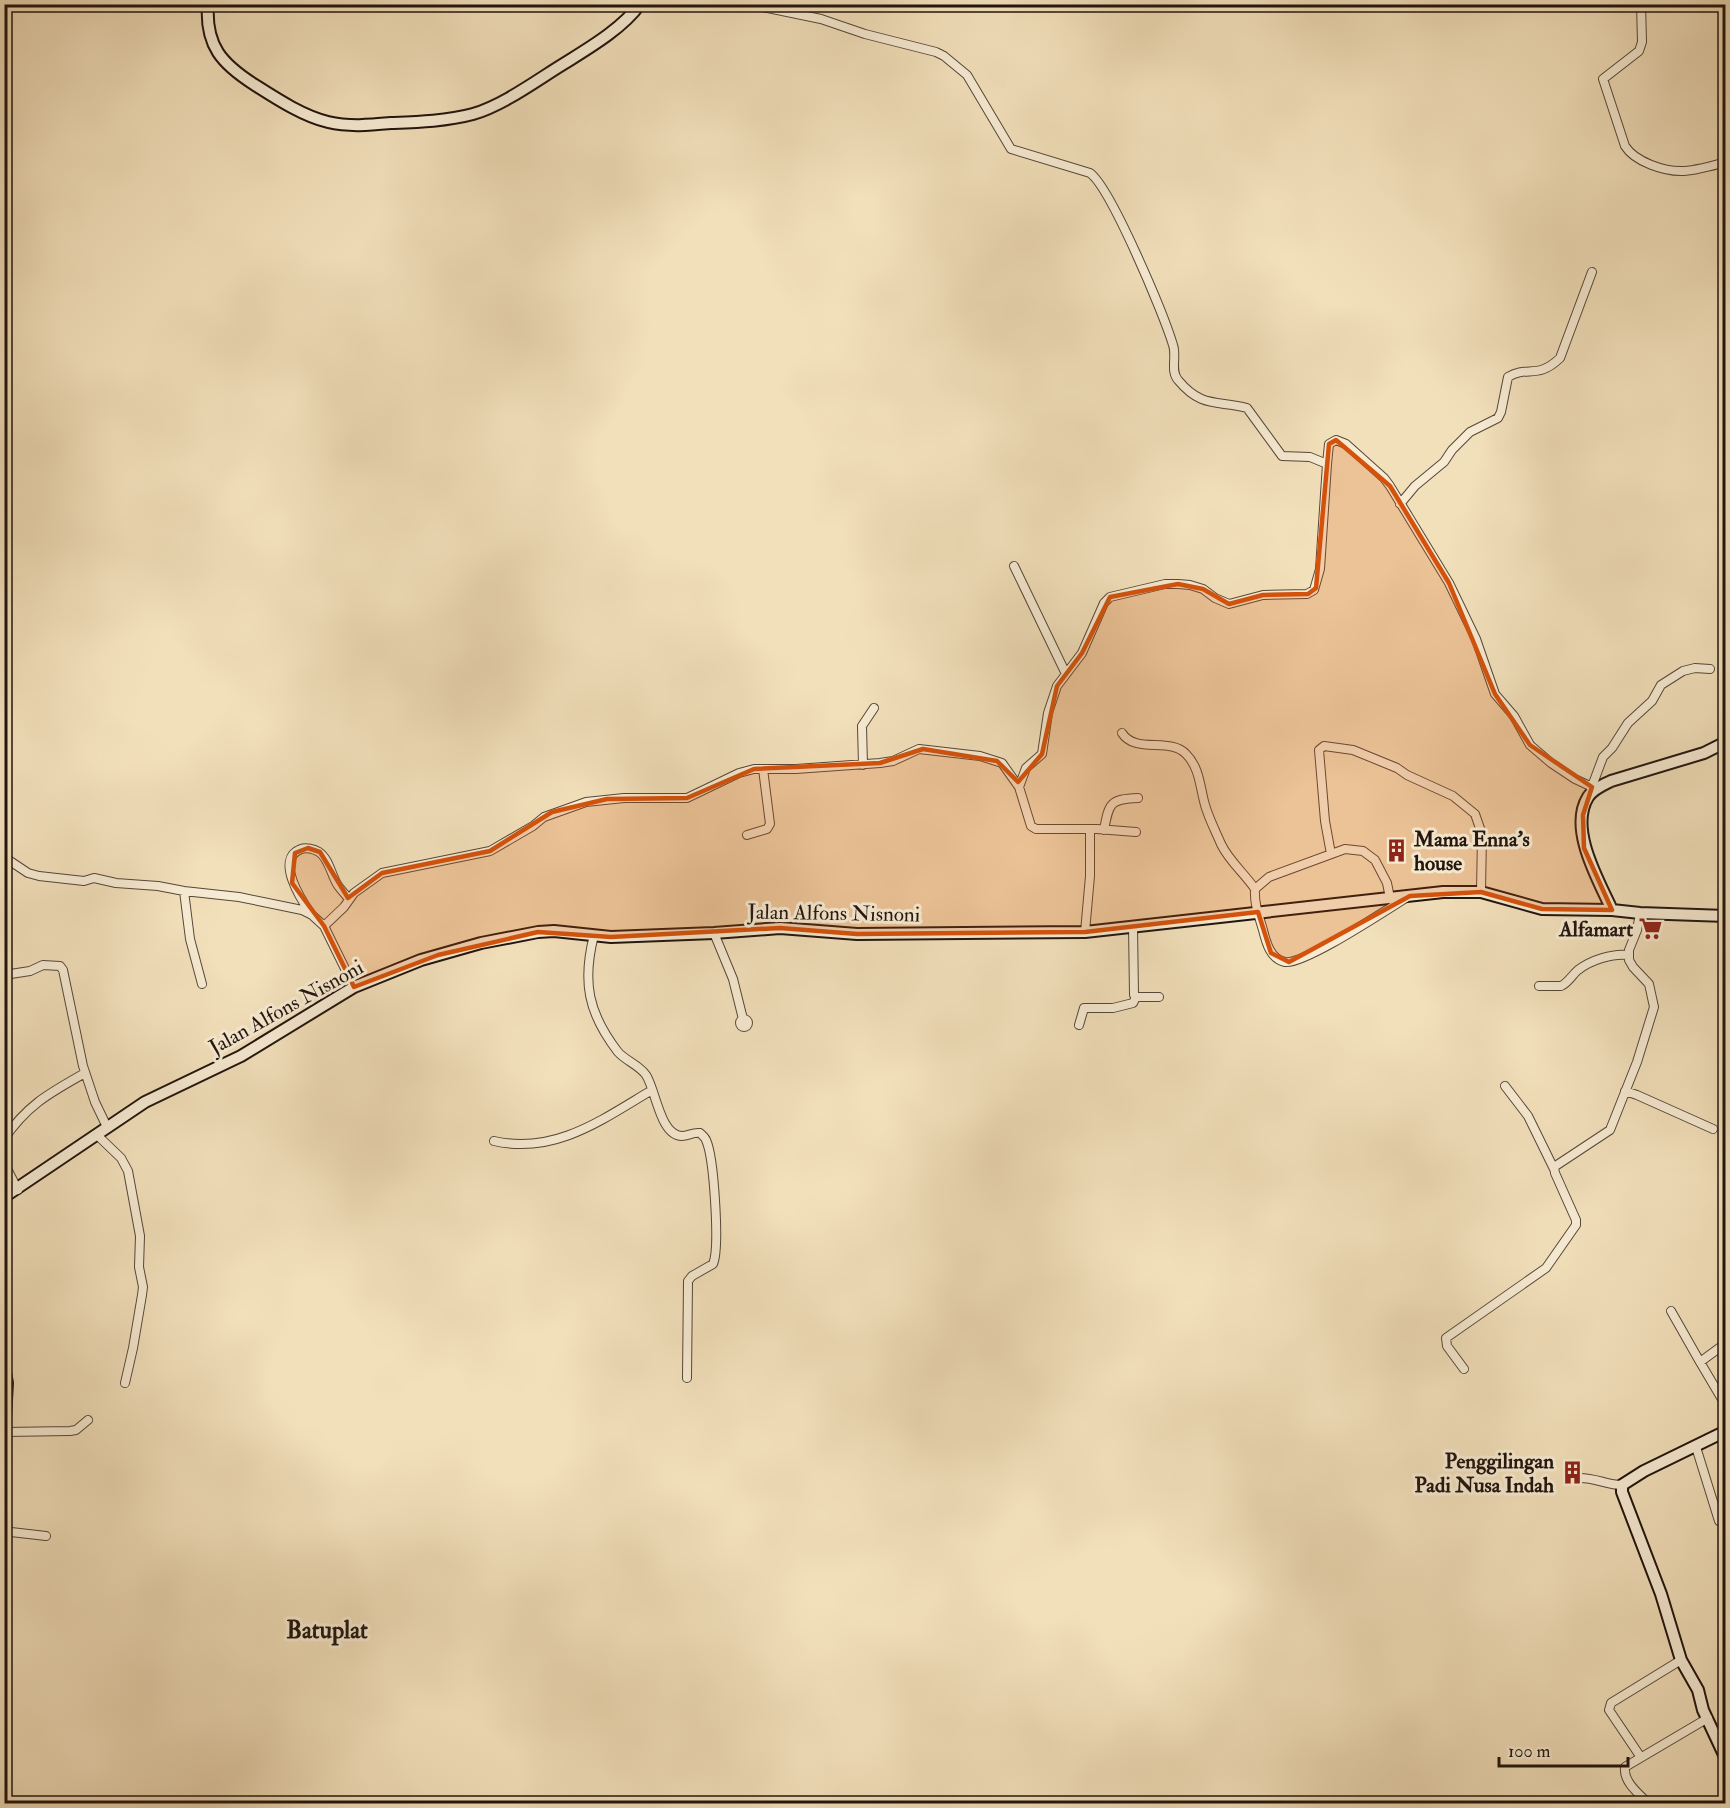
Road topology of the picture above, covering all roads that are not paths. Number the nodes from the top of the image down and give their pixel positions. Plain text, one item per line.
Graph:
1 (208, 4) edge
2 (640, 4) edge
3 (748, 4) edge
4 (1641, 4) edge
5 (1725, 162) edge
6 (1592, 272) dead end
7 (1327, 464) junction
8 (1400, 504) junction
9 (1014, 566) dead end
10 (1710, 669) dead end
11 (1066, 674) junction
12 (874, 708) dead end
13 (1122, 733) dead end
14 (1725, 742) edge
15 (863, 765) junction
16 (763, 769) junction
17 (1019, 787) junction
18 (1590, 792) junction
19 (1138, 798) dead end
20 (1090, 830) junction
21 (1104, 830) junction
22 (1136, 832) dead end
23 (747, 835) dead end
24 (1331, 854) junction
25 (4, 857) edge
26 (1255, 889) junction
27 (184, 891) junction
28 (1481, 892) junction
29 (1410, 896) junction
30 (1390, 898) junction
31 (348, 899) junction
32 (1612, 910) junction
33 (1258, 912) junction
34 (1640, 913) junction
35 (312, 915) junction
36 (1725, 916) edge
37 (324, 926) junction
38 (1133, 927) junction
39 (1085, 932) junction
40 (714, 933) junction
41 (594, 935) junction
42 (1628, 955) junction
43 (4, 975) edge
44 (202, 984) dead end
45 (1539, 986) dead end
46 (354, 987) junction
47 (1136, 998) junction
48 (1159, 998) dead end
49 (743, 1019) dead end
50 (1079, 1024) dead end
51 (85, 1073) junction
52 (1505, 1086) dead end
53 (652, 1090) junction
54 (1625, 1091) junction
55 (107, 1127) junction
56 (1713, 1129) dead end
57 (97, 1135) junction
58 (4, 1139) edge
59 (494, 1141) dead end
60 (4, 1163) edge
61 (1554, 1169) junction
62 (18, 1190) junction
63 (4, 1197) edge
64 (1671, 1311) dead end
65 (1725, 1343) edge
66 (1700, 1362) junction
67 (4, 1367) edge
68 (1464, 1369) dead end
69 (687, 1378) dead end
70 (124, 1383) dead end
71 (1725, 1406) edge
72 (87, 1420) dead end
73 (1725, 1431) edge
74 (4, 1433) edge
75 (1696, 1447) junction
76 (1577, 1478) dead end
77 (1622, 1485) junction
78 (1719, 1521) dead end
79 (4, 1530) edge
80 (46, 1536) dead end
81 (1681, 1660) junction
82 (1708, 1718) junction
83 (1640, 1756) junction
84 (1725, 1759) edge
85 (1649, 1803) edge

1 - 2 main road
3 - 7 street
4 - 5 street
6 - 8 street
7 - 8 street
7 - 11 street
8 - 18 street
9 - 11 street
10 - 18 street
11 - 17 street
12 - 15 street
13 - 26 street
14 - 18 main road
15 - 16 street
15 - 17 street
16 - 23 street
16 - 31 street
17 - 20 street
18 - 32 main road
19 - 21 street
20 - 21 street
20 - 39 street
21 - 22 street
24 - 26 street
24 - 28 street
24 - 30 street
25 - 27 street
26 - 33 street
27 - 35 street
27 - 44 street
28 - 29 main road, Jalan Alfons Nisnoni
28 - 32 main road, Jalan Alfons Nisnoni
29 - 30 main road, Jalan Alfons Nisnoni
29 - 33 street
30 - 33 main road, Jalan Alfons Nisnoni
31 - 35 street
31 - 37 street
32 - 34 main road, Jalan Alfons Nisnoni
33 - 38 main road, Jalan Alfons Nisnoni
34 - 36 main road, Jalan Alfons Nisnoni
34 - 42 street
35 - 37 street
37 - 46 street
38 - 39 main road, Jalan Alfons Nisnoni
38 - 47 street
39 - 40 main road, Jalan Alfons Nisnoni
40 - 41 main road, Jalan Alfons Nisnoni
40 - 49 street
41 - 46 main road, Jalan Alfons Nisnoni
41 - 53 street
42 - 45 street
42 - 54 street
43 - 51 street
46 - 55 main road, Jalan Alfons Nisnoni
47 - 48 street
47 - 50 street
51 - 55 street
51 - 58 street
52 - 61 street
53 - 59 street
53 - 69 street
54 - 56 street
54 - 61 street
55 - 57 main road, Jalan Alfons Nisnoni
57 - 62 main road, Jalan Alfons Nisnoni
57 - 70 street
60 - 62 street
61 - 68 street
62 - 63 main road, Jalan Alfons Nisnoni
64 - 66 street
65 - 66 street
66 - 71 street
67 - 74 main road
72 - 74 street
73 - 75 main road
75 - 77 main road
75 - 78 street
76 - 77 street
77 - 81 main road
79 - 80 street
81 - 82 main road
81 - 83 street
82 - 83 street
82 - 84 main road
83 - 85 street

